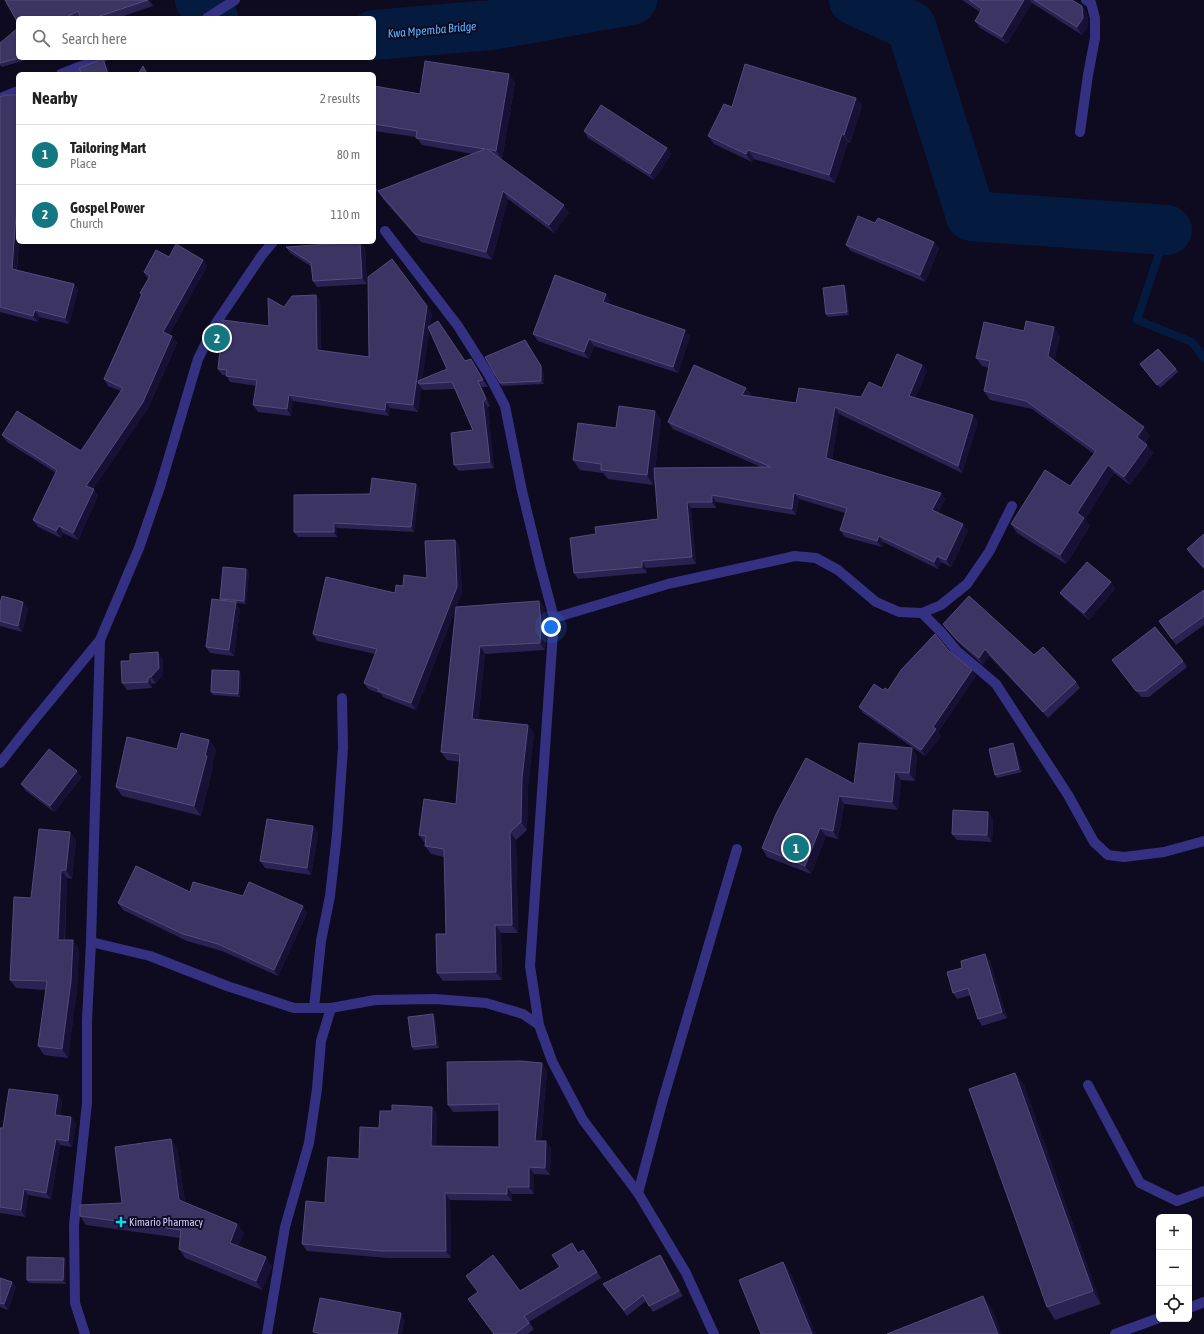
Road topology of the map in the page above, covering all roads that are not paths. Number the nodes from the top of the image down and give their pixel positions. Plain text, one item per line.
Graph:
1 (235, 0) edge
2 (1086, 0) edge
3 (210, 16) edge
4 (97, 60) edge
5 (65, 72) edge
6 (16, 92) edge
7 (0, 98) edge
8 (1080, 132) dead end
9 (384, 231) dead end
10 (271, 244) edge
11 (1012, 506) dead end
12 (922, 613) junction
13 (554, 618) junction
14 (100, 640) junction
15 (342, 698) dead end
16 (0, 764) edge
17 (1204, 841) edge
18 (737, 849) dead end
19 (91, 942) junction
20 (314, 1008) junction
21 (331, 1008) junction
22 (539, 1025) junction
23 (1088, 1085) dead end
24 (1204, 1191) edge
25 (638, 1193) junction
26 (1204, 1302) edge
27 (1192, 1307) edge
28 (1156, 1319) edge
29 (85, 1334) edge
30 (267, 1334) edge
31 (714, 1334) edge
32 (1115, 1334) edge

1 - 3 street
2 - 8 street
4 - 5 street
6 - 7 street
9 - 13 street
10 - 14 street
11 - 12 street
12 - 13 street
12 - 17 street
13 - 22 street
14 - 16 street
14 - 19 street
15 - 20 street
18 - 25 street
19 - 20 street
19 - 29 street
20 - 21 street
21 - 22 street
21 - 30 street
22 - 25 street
23 - 24 street
25 - 31 street
26 - 27 street
28 - 32 street

